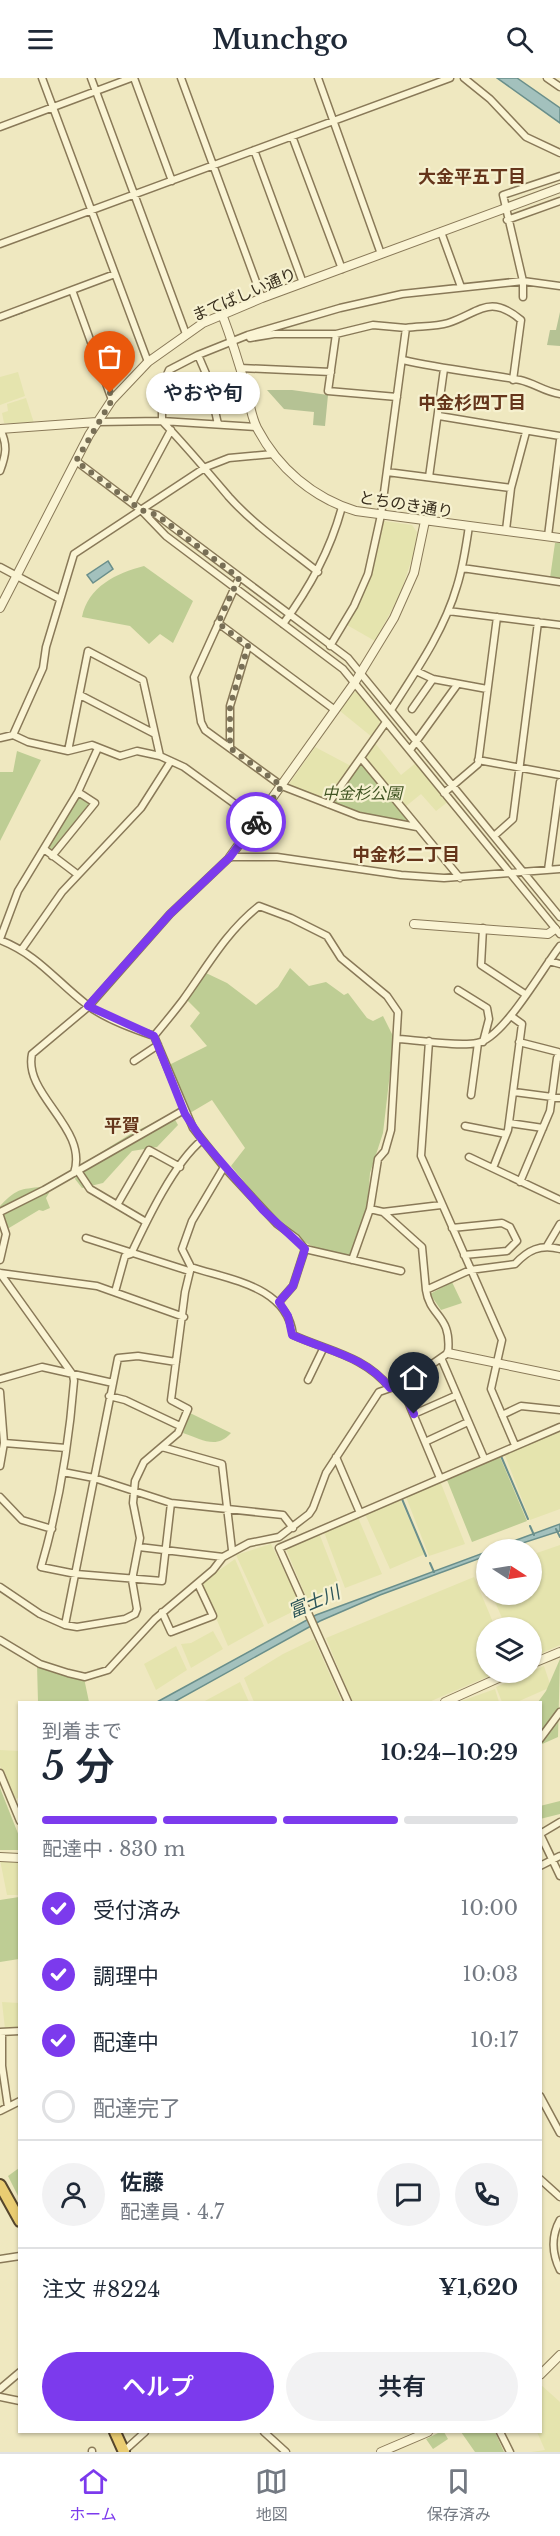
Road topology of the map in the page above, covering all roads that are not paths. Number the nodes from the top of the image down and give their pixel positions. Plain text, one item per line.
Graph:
1 (42, 78) edge
2 (91, 78) edge
3 (133, 78) edge
4 (181, 78) edge
5 (318, 78) edge
6 (450, 78) edge
7 (464, 78) edge
8 (547, 78) edge
9 (560, 87) edge
10 (95, 91) junction
11 (53, 107) junction
12 (333, 121) junction
13 (0, 127) edge
14 (292, 136) junction
15 (254, 150) junction
16 (560, 153) edge
17 (213, 165) junction
18 (560, 176) edge
19 (172, 181) junction
20 (560, 188) edge
21 (134, 195) junction
22 (560, 201) edge
23 (505, 208) junction
24 (91, 211) junction
25 (507, 220) junction
26 (441, 232) junction
27 (0, 244) edge
28 (381, 254) junction
29 (342, 269) junction
30 (115, 274) junction
31 (523, 281) junction
32 (303, 283) junction
33 (560, 286) edge
34 (461, 287) junction
35 (72, 290) junction
36 (523, 297) dead end
37 (262, 298) junction
38 (222, 314) junction
39 (0, 317) edge
40 (406, 328) junction
41 (186, 334) junction
42 (336, 334) junction
43 (235, 339) junction
44 (198, 355) junction
45 (403, 360) junction
46 (148, 362) junction
47 (240, 368) junction
48 (444, 369) junction
49 (331, 372) junction
50 (513, 380) junction
51 (560, 394) edge
52 (397, 397) junction
53 (112, 400) junction
54 (439, 416) junction
55 (162, 421) junction
56 (98, 422) junction
57 (218, 424) junction
58 (256, 427) junction
59 (0, 429) edge
60 (171, 430) junction
61 (526, 432) junction
62 (560, 438) edge
63 (273, 454) junction
64 (76, 461) junction
65 (206, 467) junction
66 (0, 471) edge
67 (387, 472) junction
68 (429, 477) junction
69 (511, 488) junction
70 (132, 503) junction
71 (342, 507) junction
72 (141, 510) junction
73 (381, 515) junction
74 (425, 521) junction
75 (469, 526) junction
76 (506, 530) junction
77 (548, 536) junction
78 (560, 538) edge
79 (0, 567) edge
80 (462, 568) junction
81 (318, 572) junction
82 (16, 576) junction
83 (239, 578) junction
84 (560, 582) edge
85 (233, 587) junction
86 (60, 598) junction
87 (0, 608) edge
88 (448, 611) junction
89 (290, 615) junction
90 (496, 617) junction
91 (538, 622) junction
92 (218, 623) junction
93 (283, 624) junction
94 (560, 625) edge
95 (248, 646) junction
96 (330, 646) junction
97 (416, 671) junction
98 (360, 673) junction
99 (433, 679) junction
100 (355, 682) junction
101 (457, 685) junction
102 (487, 689) junction
103 (80, 696) junction
104 (412, 709) dead end
105 (335, 710) junction
106 (391, 710) junction
107 (386, 722) junction
108 (155, 734) junction
109 (13, 735) junction
110 (0, 738) edge
111 (417, 742) junction
112 (98, 748) junction
113 (230, 748) junction
114 (410, 750) junction
115 (68, 751) junction
116 (160, 756) junction
117 (361, 758) junction
118 (478, 760) junction
119 (171, 761) junction
120 (520, 768) junction
121 (560, 775) edge
122 (560, 782) edge
123 (453, 785) junction
124 (282, 786) junction
125 (78, 792) junction
126 (444, 793) junction
127 (328, 804) junction
128 (558, 819) edge
129 (257, 820) junction
130 (417, 827) junction
131 (494, 836) junction
132 (44, 849) junction
133 (52, 856) junction
134 (230, 857) junction
135 (560, 869) edge
136 (548, 870) junction
137 (524, 873) junction
138 (77, 874) junction
139 (511, 874) junction
140 (460, 878) junction
141 (560, 918) edge
142 (414, 924) dead end
143 (483, 928) junction
144 (558, 932) edge
145 (0, 939) edge
146 (560, 946) edge
147 (22, 949) junction
148 (549, 961) junction
149 (560, 964) edge
150 (458, 990) dead end
151 (525, 994) junction
152 (88, 1006) junction
153 (511, 1016) junction
154 (154, 1036) junction
155 (398, 1039) junction
156 (429, 1041) junction
157 (519, 1041) junction
158 (481, 1042) junction
159 (158, 1045) junction
160 (559, 1058) edge
161 (134, 1061) dead end
162 (514, 1092) junction
163 (471, 1095) dead end
164 (552, 1096) junction
165 (560, 1098) edge
166 (184, 1110) junction
167 (509, 1123) junction
168 (465, 1126) dead end
169 (543, 1128) junction
170 (506, 1134) junction
171 (202, 1140) junction
172 (469, 1157) dead end
173 (180, 1167) junction
174 (224, 1167) junction
175 (493, 1168) junction
176 (76, 1172) junction
177 (520, 1182) junction
178 (560, 1200) edge
179 (117, 1205) junction
180 (441, 1205) junction
181 (370, 1209) junction
182 (383, 1212) junction
183 (0, 1214) edge
184 (146, 1222) junction
185 (560, 1224) edge
186 (452, 1228) junction
187 (86, 1238) dead end
188 (547, 1246) junction
189 (305, 1249) junction
190 (560, 1250) edge
191 (131, 1254) junction
192 (464, 1255) junction
193 (0, 1260) edge
194 (352, 1260) junction
195 (190, 1269) junction
196 (471, 1270) junction
197 (401, 1271) dead end
198 (0, 1273) edge
199 (426, 1290) junction
200 (115, 1292) junction
201 (279, 1302) junction
202 (184, 1317) junction
203 (323, 1349) junction
204 (448, 1353) junction
205 (442, 1360) junction
206 (176, 1362) junction
207 (496, 1364) junction
208 (73, 1375) junction
209 (560, 1376) edge
210 (0, 1379) edge
211 (308, 1380) dead end
212 (113, 1383) junction
213 (401, 1385) junction
214 (390, 1388) junction
215 (0, 1392) edge
216 (457, 1395) junction
217 (110, 1396) junction
218 (560, 1410) edge
219 (414, 1414) junction
220 (502, 1415) junction
221 (468, 1422) junction
222 (180, 1426) junction
223 (560, 1427) edge
224 (425, 1442) junction
225 (4, 1443) junction
226 (515, 1445) junction
227 (162, 1447) junction
228 (66, 1448) junction
229 (336, 1457) junction
230 (484, 1458) junction
231 (0, 1466) edge
232 (63, 1472) junction
233 (94, 1478) junction
234 (440, 1478) junction
235 (132, 1491) junction
236 (3, 1500) edge
237 (171, 1503) junction
238 (228, 1510) junction
239 (0, 1511) edge
240 (360, 1513) junction
241 (293, 1528) junction
242 (52, 1529) junction
243 (275, 1539) junction
244 (139, 1546) junction
245 (279, 1548) junction
246 (165, 1549) junction
247 (232, 1550) junction
248 (223, 1557) junction
249 (75, 1574) junction
250 (132, 1580) junction
251 (198, 1584) junction
252 (0, 1587) edge
253 (162, 1612) junction
254 (65, 1625) junction
255 (0, 1640) edge
256 (560, 1652) edge
257 (542, 1659) edge
258 (487, 1683) edge
259 (348, 1701) edge
260 (447, 1701) edge
261 (560, 1712) edge
262 (542, 1736) edge
263 (0, 1773) edge
264 (18, 1816) edge
265 (560, 1822) edge
266 (542, 1833) edge
267 (542, 1838) edge
268 (560, 1856) edge
269 (0, 1857) edge
270 (18, 1857) edge
271 (552, 1860) junction
272 (542, 1865) edge
273 (560, 1876) edge
274 (18, 2031) edge
275 (1, 2032) edge
276 (542, 2100) edge
277 (18, 2102) edge
278 (8, 2107) junction
279 (0, 2111) edge
280 (560, 2133) edge
281 (542, 2181) edge
282 (0, 2185) edge
283 (560, 2197) edge
284 (18, 2218) edge
285 (560, 2220) edge
286 (18, 2256) edge
287 (0, 2259) edge
288 (560, 2270) edge
289 (560, 2355) edge
290 (542, 2373) edge
291 (18, 2374) edge
292 (0, 2389) edge
293 (0, 2397) edge
294 (18, 2401) edge
295 (115, 2433) edge
296 (144, 2433) edge
297 (265, 2433) edge
298 (426, 2433) edge
299 (500, 2433) edge
300 (124, 2452) edge
301 (286, 2452) edge
302 (381, 2452) edge
303 (510, 2452) edge

1 - 11 street
2 - 10 street
3 - 10 street
3 - 19 street
4 - 17 street
5 - 12 street
6 - 12 street
7 - 16 street
8 - 9 street
10 - 11 street
10 - 21 street
11 - 13 street
11 - 24 street
12 - 14 street
12 - 28 street
14 - 15 street
14 - 29 street
15 - 17 street
15 - 32 street
17 - 19 street
17 - 37 street
18 - 23 street
19 - 21 street
20 - 23 street, まてばしい通り
21 - 24 street
21 - 41 street
22 - 25 street
23 - 25 street
23 - 26 street, まてばしい通り
24 - 27 street
24 - 30 street
25 - 31 street
26 - 28 street, まてばしい通り
26 - 34 street
28 - 29 street, まてばしい通り
29 - 32 street, まてばしい通り
30 - 35 street
30 - 46 street
31 - 33 street
31 - 34 street
31 - 36 street
32 - 37 street, まてばしい通り
34 - 43 street
35 - 39 street
35 - 53 street
37 - 38 street, まてばしい通り
38 - 41 street, まてばしい通り
38 - 43 street, とちのき通り
40 - 42 street
40 - 45 street
40 - 50 street
41 - 46 street, まてばしい通り
42 - 43 street
42 - 49 street
43 - 44 street
43 - 47 street, とちのき通り
44 - 55 street
44 - 57 street
45 - 48 street
45 - 52 street
46 - 53 street, まてばしい通り
47 - 49 street
47 - 58 street, とちのき通り
48 - 50 street
48 - 54 street
49 - 52 street
50 - 51 street
52 - 67 street
53 - 56 street, まてばしい通り
54 - 61 street
54 - 68 street
55 - 56 street
55 - 57 street
55 - 60 street
56 - 59 street
56 - 64 street, まてばしい通り
57 - 58 street
58 - 63 street, とちのき通り
59 - 66 street
60 - 65 street
60 - 70 street
61 - 62 street
61 - 69 street
62 - 77 street
63 - 65 street
63 - 71 street, とちのき通り
64 - 70 street
64 - 82 street, まてばしい通り
65 - 72 street
65 - 81 street
67 - 68 street
67 - 73 street
68 - 69 street
69 - 76 street
70 - 72 street
71 - 73 street, とちのき通り
71 - 81 street
72 - 83 street
72 - 85 street
72 - 86 street
73 - 74 street, とちのき通り
73 - 96 street
74 - 75 street, とちのき通り
74 - 98 street
75 - 76 street, とちのき通り
75 - 80 street
76 - 77 street, とちのき通り
77 - 78 street, とちのき通り
79 - 82 street
80 - 84 street
80 - 88 street
81 - 89 street
82 - 86 street
82 - 87 street, まてばしい通り
83 - 85 street
83 - 89 street
85 - 92 street
85 - 93 street
86 - 109 street
88 - 90 street
88 - 97 street
89 - 93 street
89 - 96 street
90 - 91 street
90 - 102 street
91 - 94 street
91 - 120 street
92 - 95 street
92 - 113 street
93 - 100 street
95 - 105 street
95 - 113 street
96 - 98 street
97 - 99 street
97 - 106 street
98 - 100 street
98 - 106 street
99 - 101 street
99 - 104 street
100 - 105 street
100 - 107 street
101 - 102 street
101 - 111 street
102 - 118 street
103 - 108 street
103 - 108 street
103 - 115 street
105 - 124 street
106 - 111 street
107 - 114 street
107 - 117 street
108 - 116 street
109 - 110 street
109 - 115 street
111 - 114 street
111 - 123 street
112 - 115 street
112 - 116 street
112 - 125 street
113 - 124 street
114 - 126 street
116 - 119 street
117 - 127 street
117 - 130 street
118 - 120 street
118 - 123 street
119 - 129 street
119 - 138 street
120 - 121 street
120 - 131 street
122 - 128 street
123 - 126 street
123 - 131 street
124 - 127 street
124 - 129 street
125 - 132 street
125 - 133 street
126 - 139 street
127 - 130 street
128 - 136 street
129 - 134 street
130 - 140 street
131 - 137 street
132 - 133 street
132 - 145 street
133 - 138 street
134 - 140 street
134 - 152 street
135 - 136 street
136 - 137 street
137 - 139 street
137 - 141 street
138 - 147 street
139 - 140 street
139 - 144 street
142 - 143 street
143 - 144 street
143 - 151 street
145 - 147 street
146 - 148 street
147 - 152 street
148 - 149 street
148 - 151 street
150 - 158 street
151 - 153 street
152 - 154 street
152 - 176 street
153 - 157 street
153 - 158 street
154 - 155 street
154 - 159 street
155 - 156 street
155 - 181 street
156 - 158 street
156 - 180 street
157 - 160 street
157 - 162 street
158 - 163 street
159 - 161 street
159 - 166 street
160 - 164 street
162 - 164 street
162 - 167 street
164 - 165 street
164 - 169 street
166 - 171 street
166 - 176 street
167 - 169 street
167 - 170 street
168 - 170 street
169 - 177 street
170 - 175 street
171 - 173 street
171 - 174 street
172 - 175 street
173 - 179 street
173 - 184 street
174 - 189 street
174 - 195 street
175 - 177 street
176 - 179 street
176 - 183 street
177 - 178 street
179 - 184 street
180 - 182 street
180 - 186 street
181 - 182 street
181 - 194 street
182 - 199 street
183 - 193 street
184 - 191 street
185 - 188 street
186 - 192 street
186 - 192 street
187 - 191 street
188 - 190 street
188 - 196 street
189 - 194 street
189 - 201 street
191 - 195 street
191 - 200 street
192 - 196 street
194 - 197 street
195 - 201 street
195 - 202 street
196 - 199 street
196 - 207 street
198 - 200 street
198 - 208 street
199 - 204 street
200 - 202 street
201 - 203 street
202 - 206 street
203 - 211 street
203 - 214 street
204 - 205 street
204 - 207 street
205 - 213 street
205 - 216 street
206 - 212 street
206 - 222 street
207 - 209 street
207 - 220 street
208 - 210 street
208 - 212 street
208 - 228 street
212 - 217 street
213 - 214 street
213 - 219 street
214 - 229 street
215 - 225 street
216 - 219 street
216 - 221 street
217 - 222 street
217 - 233 street
218 - 220 street
219 - 224 street
220 - 226 street
221 - 224 street
221 - 230 street
222 - 227 street
223 - 226 street
224 - 234 street
225 - 228 street
225 - 231 street
226 - 230 street
227 - 235 street
227 - 238 street
228 - 232 street
229 - 240 street
229 - 241 street
230 - 234 street
232 - 233 street
232 - 242 street
233 - 235 street
233 - 249 street
234 - 240 street
235 - 237 street
235 - 244 street
236 - 239 street
236 - 242 street
237 - 238 street
237 - 246 street
238 - 241 street
238 - 247 street
240 - 245 street
241 - 243 street
242 - 249 street
243 - 245 street
243 - 247 street
244 - 246 street
244 - 250 street
245 - 259 street
246 - 248 street
246 - 250 street
247 - 248 street
248 - 251 street
249 - 250 street
249 - 254 street
250 - 254 street
251 - 253 street
251 - 253 street
252 - 254 street
253 - 255 street
256 - 257 street
258 - 260 street
261 - 262 street
263 - 264 street
265 - 266 street
267 - 271 street
268 - 271 street
269 - 270 street
271 - 272 street
271 - 273 street
274 - 275 street
275 - 278 street
276 - 280 street
277 - 278 street
278 - 279 street
281 - 283 street
282 - 284 highway
285 - 288 street
286 - 287 street
289 - 290 street
291 - 292 street
293 - 294 street
295 - 300 highway
296 - 300 street
297 - 301 street
298 - 302 street
299 - 303 street

